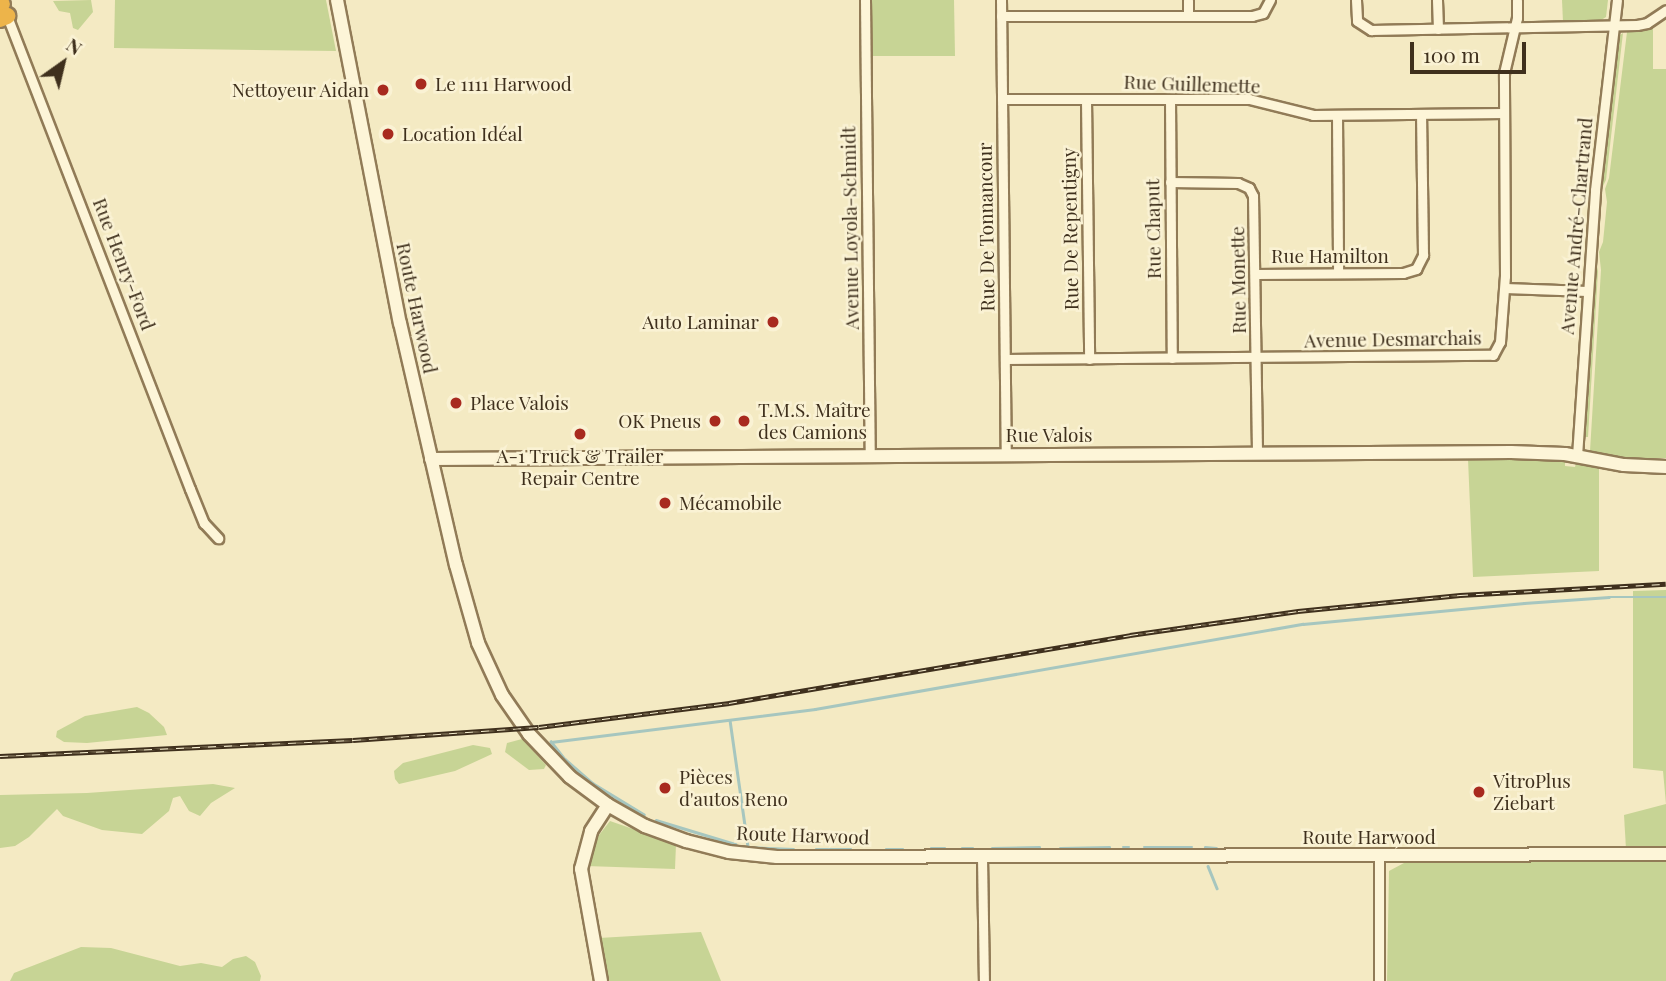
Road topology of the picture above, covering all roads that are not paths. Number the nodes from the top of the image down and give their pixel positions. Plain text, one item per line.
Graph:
1 (337, 0) edge
2 (865, 0) edge
3 (1000, 0) edge
4 (1188, 0) edge
5 (1270, 0) edge
6 (1356, 0) edge
7 (1437, 0) edge
8 (1517, 0) edge
9 (1617, 0) edge
10 (2, 9) edge
11 (1666, 10) edge
12 (1001, 16) junction
13 (1188, 16) junction
14 (1613, 26) junction
15 (1515, 28) junction
16 (1438, 29) junction
17 (1002, 99) junction
18 (1086, 99) junction
19 (1170, 99) junction
20 (1504, 113) junction
21 (1421, 114) junction
22 (1337, 115) junction
23 (1170, 182) junction
24 (1338, 273) junction
25 (1255, 274) junction
26 (1505, 288) junction
27 (1587, 291) junction
28 (1172, 358) junction
29 (1005, 359) junction
30 (1089, 359) junction
31 (1256, 359) junction
32 (1257, 453) junction
33 (1006, 454) junction
34 (870, 455) junction
35 (1577, 456) junction
36 (431, 459) junction
37 (1666, 467) edge
38 (218, 538) dead end
39 (590, 793) junction
40 (608, 805) junction
41 (591, 831) junction
42 (1666, 854) edge
43 (1379, 856) junction
44 (982, 857) junction
45 (601, 981) edge
46 (984, 981) edge
47 (1379, 981) edge

1 - 36 main road, Route Harwood
2 - 34 street, Avenue Loyola-Schmidt
3 - 12 street, Rue De Tonnancour
4 - 13 street
5 - 13 street
6 - 16 street
7 - 16 street
8 - 15 street, Avenue Desmarchais
9 - 14 street, Avenue André-Chartrand
10 - 38 street, Rue Henry-Ford
11 - 14 street
12 - 13 street
12 - 17 street, Rue De Tonnancour
14 - 15 street
14 - 27 street, Avenue André-Chartrand
15 - 16 street
15 - 20 street, Avenue Desmarchais
17 - 18 street, Rue Guillemette
17 - 29 street, Rue De Tonnancour
18 - 19 street, Rue Guillemette
18 - 30 street, Rue De Repentigny
19 - 22 street, Rue Guillemette
19 - 23 street, Rue Chaput
20 - 21 street, Rue Guillemette
20 - 26 street, Avenue Desmarchais
21 - 22 street, Rue Guillemette
21 - 24 street, Rue Hamilton
22 - 24 street
23 - 25 street, Rue Monette
23 - 28 street, Rue Chaput
24 - 25 street, Rue Hamilton
25 - 31 street, Rue Monette
26 - 27 street
26 - 31 street, Avenue Desmarchais
27 - 35 street, Avenue André-Chartrand
28 - 30 street, Avenue Desmarchais
28 - 31 street, Avenue Desmarchais
29 - 30 street, Avenue Desmarchais
29 - 33 street, Rue De Tonnancour
31 - 32 street, Rue Monette
32 - 33 main road, Rue Valois
32 - 35 main road, Rue Valois
33 - 34 main road, Rue Valois
34 - 36 main road, Rue Valois
35 - 37 main road, Rue Valois
36 - 39 main road, Route Harwood
39 - 40 main road, Route Harwood
39 - 41 main road
40 - 41 main road
40 - 44 main road, Route Harwood
41 - 45 main road
42 - 43 main road, Route Harwood
43 - 44 main road, Route Harwood
43 - 47 street
44 - 46 street

